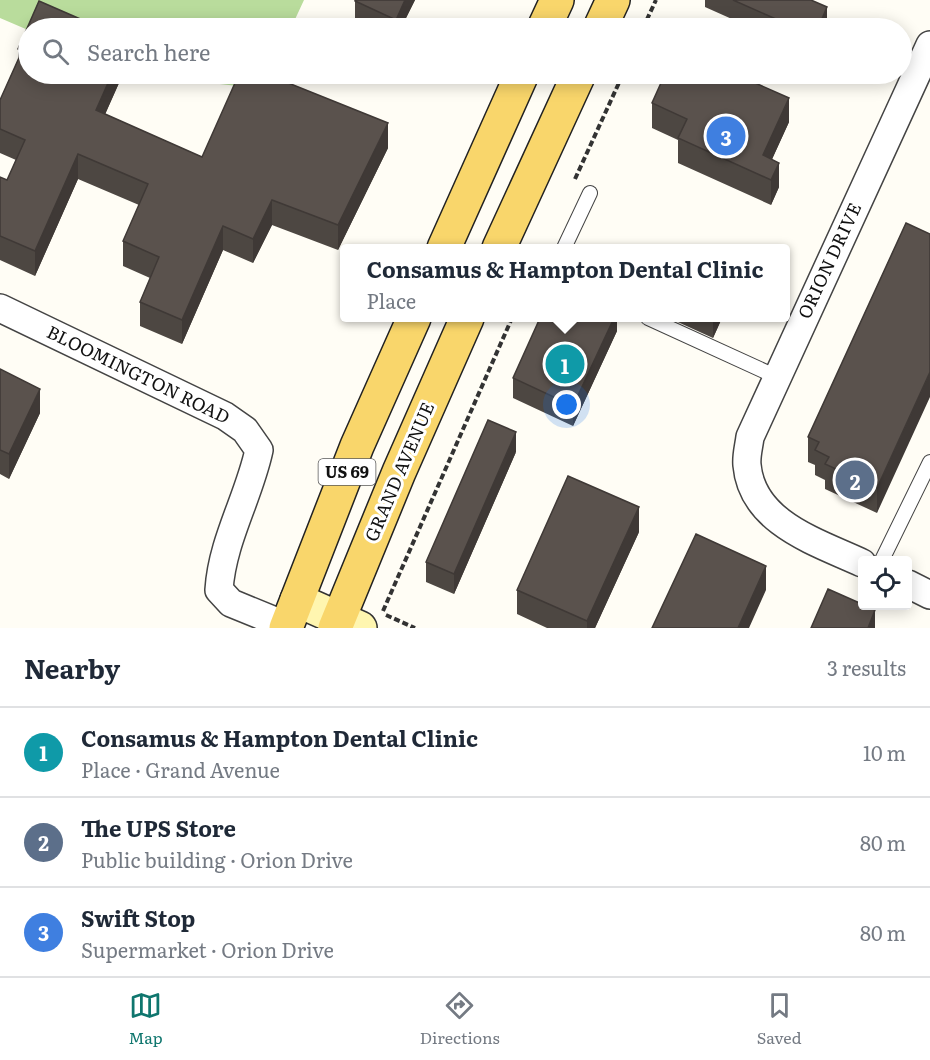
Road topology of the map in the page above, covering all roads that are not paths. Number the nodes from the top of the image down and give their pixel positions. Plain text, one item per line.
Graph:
1 (557, 0) edge
2 (613, 0) edge
3 (549, 18) edge
4 (605, 18) edge
5 (930, 45) edge
6 (518, 84) edge
7 (574, 84) edge
8 (590, 193) dead end
9 (446, 244) edge
10 (501, 244) edge
11 (566, 244) edge
12 (0, 308) edge
13 (412, 322) edge
14 (465, 322) edge
15 (657, 322) edge
16 (777, 378) junction
17 (930, 462) edge
18 (884, 556) edge
19 (858, 561) edge
20 (912, 586) edge
21 (930, 595) edge
22 (290, 618) edge
23 (345, 625) edge

1 - 3 main road
2 - 4 main road
5 - 16 street, ORION DRIVE
6 - 9 main road
7 - 10 main road
8 - 11 lane
12 - 22 street, BLOOMINGTON ROAD
13 - 22 main road, US 69
14 - 23 main road, GRAND AVENUE / US 69
15 - 16 lane
16 - 19 street, ORION DRIVE
17 - 18 lane
20 - 21 street
22 - 23 street, BLOOMINGTON ROAD

